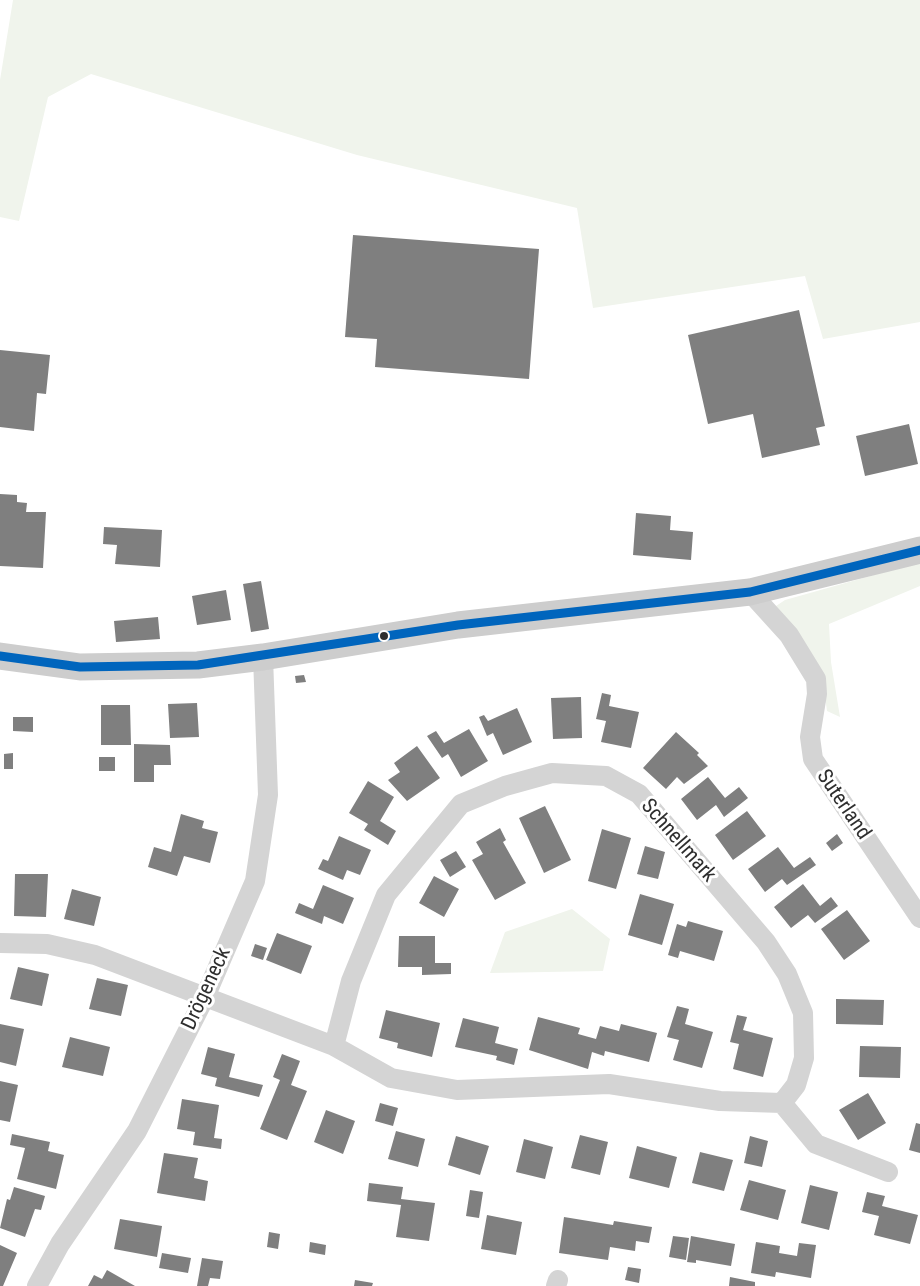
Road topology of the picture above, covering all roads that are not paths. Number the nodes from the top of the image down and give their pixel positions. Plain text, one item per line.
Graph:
1 (920, 550) edge
2 (750, 592) junction
3 (0, 656) edge
4 (263, 657) junction
5 (920, 918) edge
6 (0, 943) edge
7 (205, 997) junction
8 (334, 1046) junction
9 (782, 1103) junction
10 (888, 1172) dead end
11 (37, 1286) edge

1 - 2 main road
2 - 4 main road
2 - 5 street, Suterland
3 - 4 main road
4 - 7 street, Drögeneck
6 - 7 street
7 - 8 street
7 - 11 street, Drögeneck
8 - 9 street
8 - 9 street, Schnellmark
9 - 10 street

